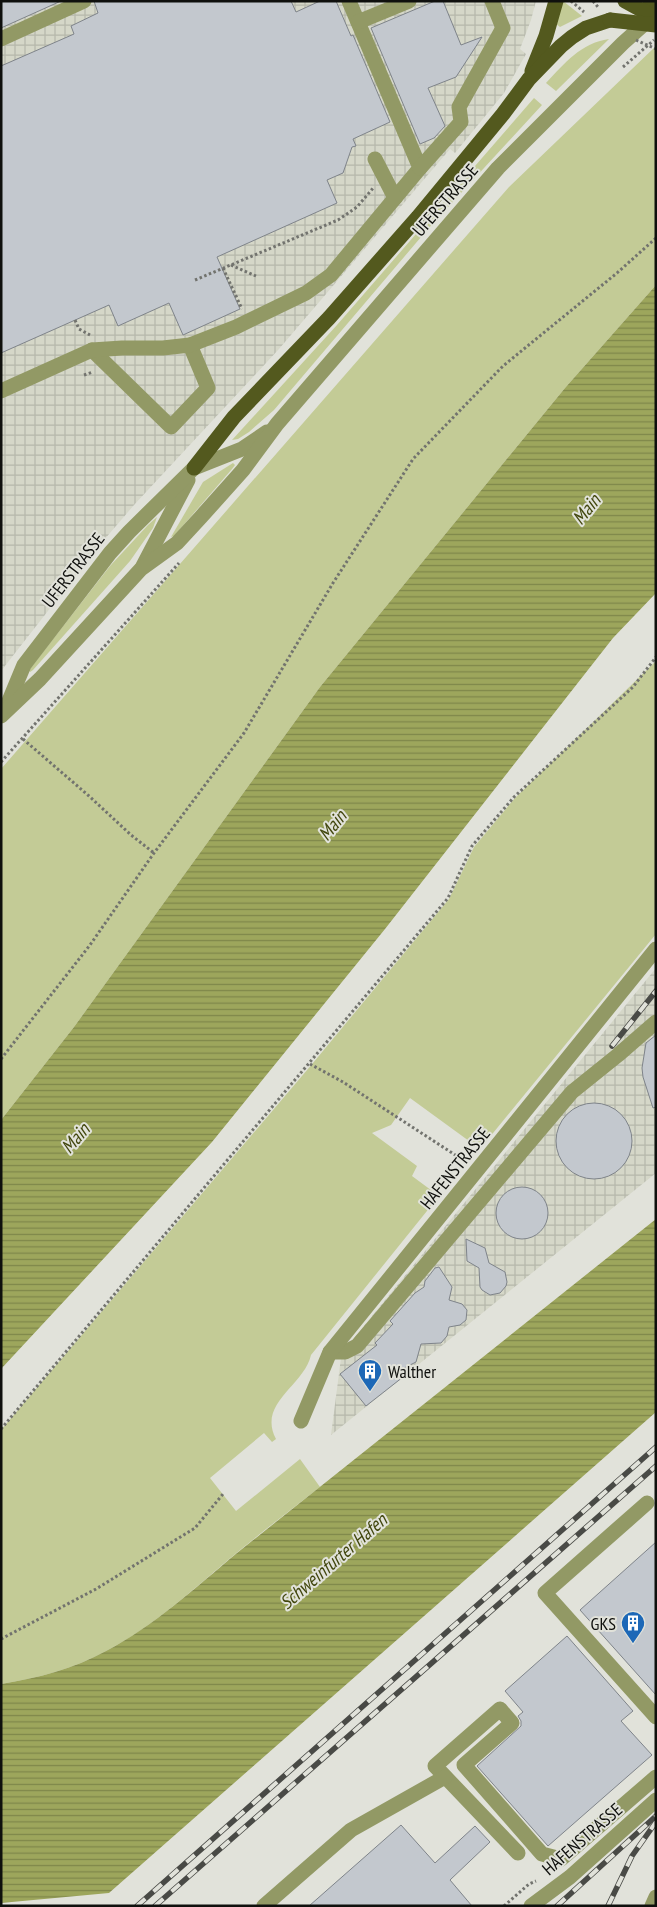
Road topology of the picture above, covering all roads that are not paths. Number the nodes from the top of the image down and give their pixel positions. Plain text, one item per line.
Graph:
1 (84, 1) edge
2 (348, 1) edge
3 (409, 1) edge
4 (492, 1) edge
5 (556, 1) edge
6 (625, 1) edge
7 (650, 1) edge
8 (656, 8) edge
9 (656, 14) edge
10 (656, 18) edge
11 (358, 22) junction
12 (656, 25) edge
13 (1, 39) edge
14 (529, 79) junction
15 (376, 159) dead end
16 (420, 168) junction
17 (395, 198) junction
18 (93, 343) junction
19 (190, 345) junction
20 (1, 392) edge
21 (277, 424) junction
22 (194, 468) junction
23 (141, 569) junction
24 (3, 714) edge
25 (656, 949) edge
26 (656, 1022) edge
27 (400, 1266) junction
28 (414, 1279) junction
29 (330, 1352) junction
30 (301, 1421) dead end
31 (647, 1503) dead end
32 (656, 1717) edge
33 (445, 1777) junction
34 (656, 1777) edge
35 (656, 1800) edge
36 (518, 1853) dead end
37 (656, 1897) edge
38 (264, 1906) edge
39 (531, 1906) edge
40 (652, 1906) edge

1 - 13 street
2 - 11 street
3 - 11 street
4 - 16 street
5 - 14 main road
6 - 10 main road, bridge
7 - 8 main road
9 - 21 street, UFERSTRASSE
11 - 16 street
12 - 14 main road, bridge
14 - 22 main road
15 - 17 street
16 - 17 street
17 - 19 street
18 - 19 street
18 - 19 street
18 - 20 street
21 - 22 street, UFERSTRASSE
21 - 23 street, UFERSTRASSE
22 - 23 street, UFERSTRASSE
22 - 24 street, UFERSTRASSE
23 - 24 street, UFERSTRASSE
25 - 27 street, HAFENSTRASSE
26 - 28 street
27 - 28 street
27 - 29 street, HAFENSTRASSE
28 - 29 street
29 - 30 street, HAFENSTRASSE
31 - 32 street
33 - 34 street
33 - 36 street
33 - 38 street
35 - 39 street, HAFENSTRASSE
37 - 40 street

